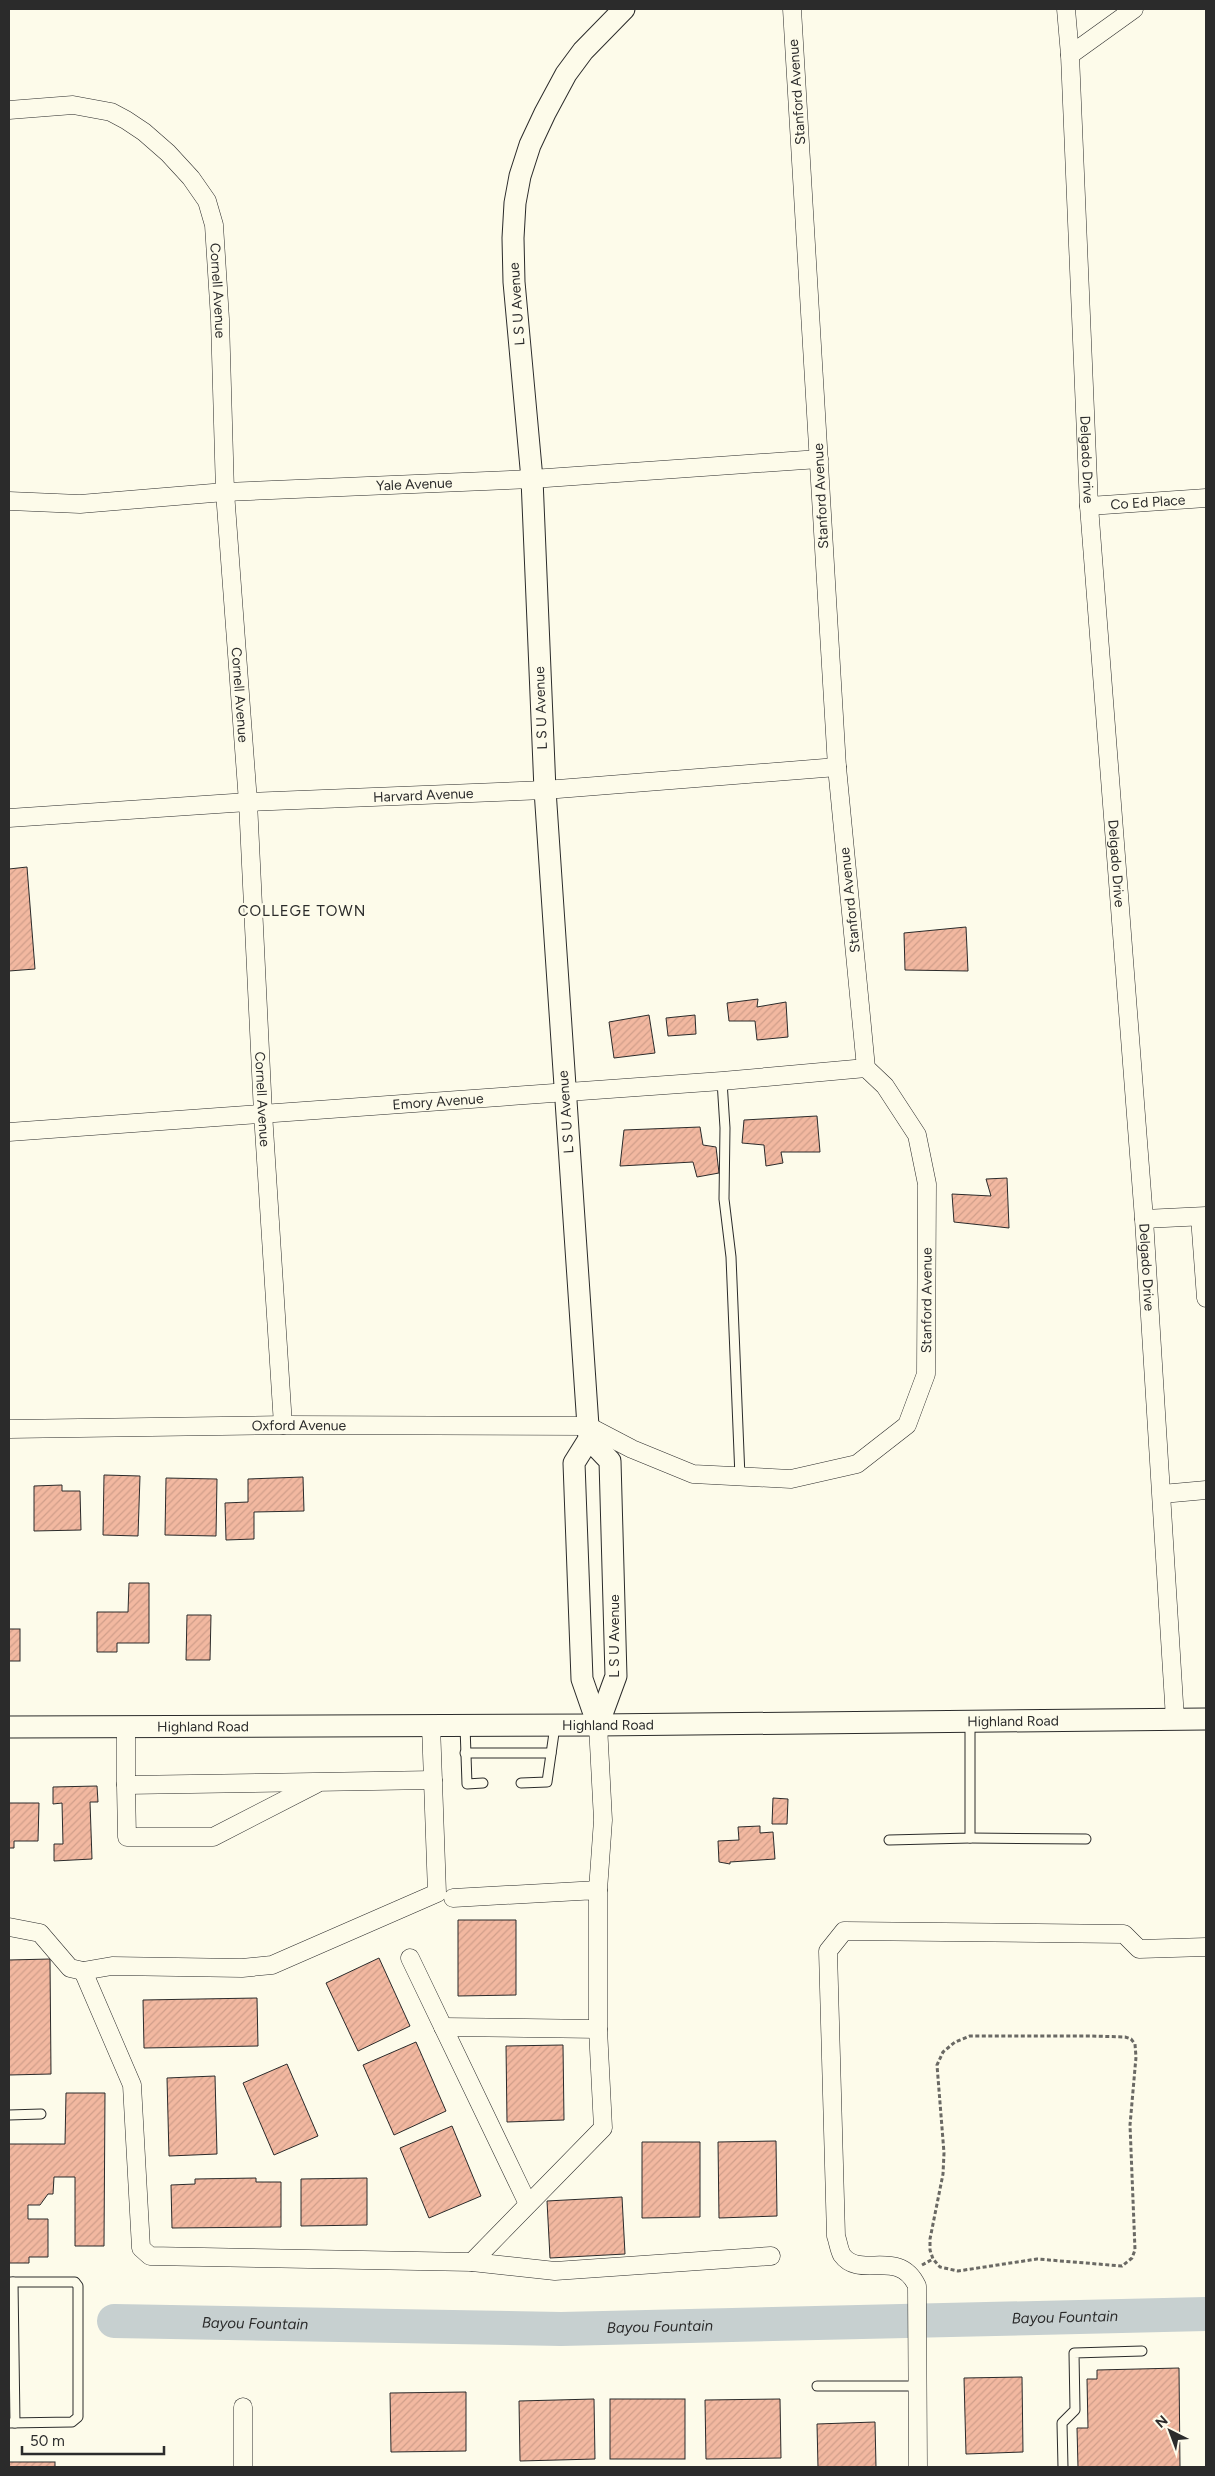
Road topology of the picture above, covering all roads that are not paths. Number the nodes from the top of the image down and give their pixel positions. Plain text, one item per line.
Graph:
1 (624, 9) edge
2 (792, 9) edge
3 (1066, 9) edge
4 (1134, 9) edge
5 (1070, 55) junction
6 (9, 110) edge
7 (819, 459) junction
8 (532, 479) junction
9 (225, 492) junction
10 (1206, 498) edge
11 (9, 501) edge
12 (1089, 506) junction
13 (837, 767) junction
14 (545, 790) junction
15 (248, 802) junction
16 (9, 818) edge
17 (866, 1068) junction
18 (722, 1081) junction
19 (564, 1091) junction
20 (263, 1113) junction
21 (9, 1132) edge
22 (1203, 1216) edge
23 (1144, 1219) junction
24 (1206, 1298) edge
25 (283, 1425) junction
26 (9, 1429) edge
27 (589, 1432) junction
28 (740, 1477) junction
29 (1206, 1490) edge
30 (1162, 1494) junction
31 (1175, 1719) junction
32 (1206, 1719) edge
33 (970, 1720) junction
34 (432, 1725) junction
35 (464, 1725) junction
36 (555, 1725) junction
37 (598, 1725) junction
38 (126, 1726) junction
39 (9, 1727) edge
40 (465, 1753) junction
41 (552, 1753) junction
42 (433, 1780) junction
43 (320, 1782) junction
44 (522, 1782) dead end
45 (483, 1783) dead end
46 (126, 1785) junction
47 (970, 1838) junction
48 (1086, 1839) dead end
49 (889, 1840) dead end
50 (598, 1890) junction
51 (453, 1898) dead end
52 (9, 1927) edge
53 (1206, 1947) edge
54 (410, 1958) dead end
55 (83, 1971) junction
56 (443, 2027) junction
57 (598, 2029) junction
58 (41, 2114) dead end
59 (9, 2115) edge
60 (528, 2204) junction
61 (771, 2256) dead end
62 (472, 2262) junction
63 (11, 2282) edge
64 (1142, 2351) dead end
65 (817, 2386) dead end
66 (918, 2386) junction
67 (243, 2407) dead end
68 (12, 2423) edge
69 (243, 2467) edge
70 (918, 2467) edge
71 (1063, 2467) edge

1 - 8 street, L S U Avenue
2 - 7 street, Stanford Avenue
3 - 5 street, Delgado Drive
4 - 5 street
5 - 12 street, Delgado Drive
6 - 9 street, Cornell Avenue
7 - 8 street, Yale Avenue
7 - 13 street, Stanford Avenue
8 - 9 street, Yale Avenue
8 - 14 street, L S U Avenue
9 - 11 street, Yale Avenue
9 - 15 street, Cornell Avenue
10 - 12 street, Co Ed Place
12 - 23 street, Delgado Drive
13 - 14 street, Harvard Avenue
13 - 17 street, Stanford Avenue
14 - 15 street, Harvard Avenue
14 - 19 street, L S U Avenue
15 - 16 street, Harvard Avenue
15 - 20 street, Cornell Avenue
17 - 18 street, Emory Avenue
17 - 28 street, Stanford Avenue
18 - 19 street, Emory Avenue
18 - 28 lane
19 - 20 street, Emory Avenue
19 - 27 street, L S U Avenue
20 - 21 street, Emory Avenue
20 - 25 street, Cornell Avenue
22 - 23 street
22 - 24 street
23 - 30 street, Delgado Drive
25 - 26 street, Oxford Avenue
25 - 27 street, Oxford Avenue
27 - 28 street, Stanford Avenue
27 - 37 street
27 - 37 street, L S U Avenue
29 - 30 street
30 - 31 street, Delgado Drive
31 - 32 street, Highland Road
31 - 33 street, Highland Road
33 - 37 street, Highland Road
33 - 47 lane
34 - 35 street, Highland Road
34 - 38 street, Highland Road
34 - 42 street
35 - 36 street, Highland Road
35 - 40 lane
36 - 37 street, Highland Road
36 - 41 lane
37 - 50 street
38 - 39 street, Highland Road
38 - 46 street
40 - 41 lane
40 - 45 lane
41 - 44 lane
42 - 43 street
42 - 55 street
43 - 46 street
43 - 46 street
47 - 48 lane
47 - 49 lane
50 - 51 street
50 - 57 street
52 - 55 street
53 - 66 street
54 - 56 street
55 - 62 street
56 - 57 street
56 - 60 street
57 - 60 street
58 - 59 lane
60 - 62 street
61 - 62 street
63 - 68 lane
63 - 68 lane
64 - 71 lane
65 - 66 lane
66 - 70 street
67 - 69 street

